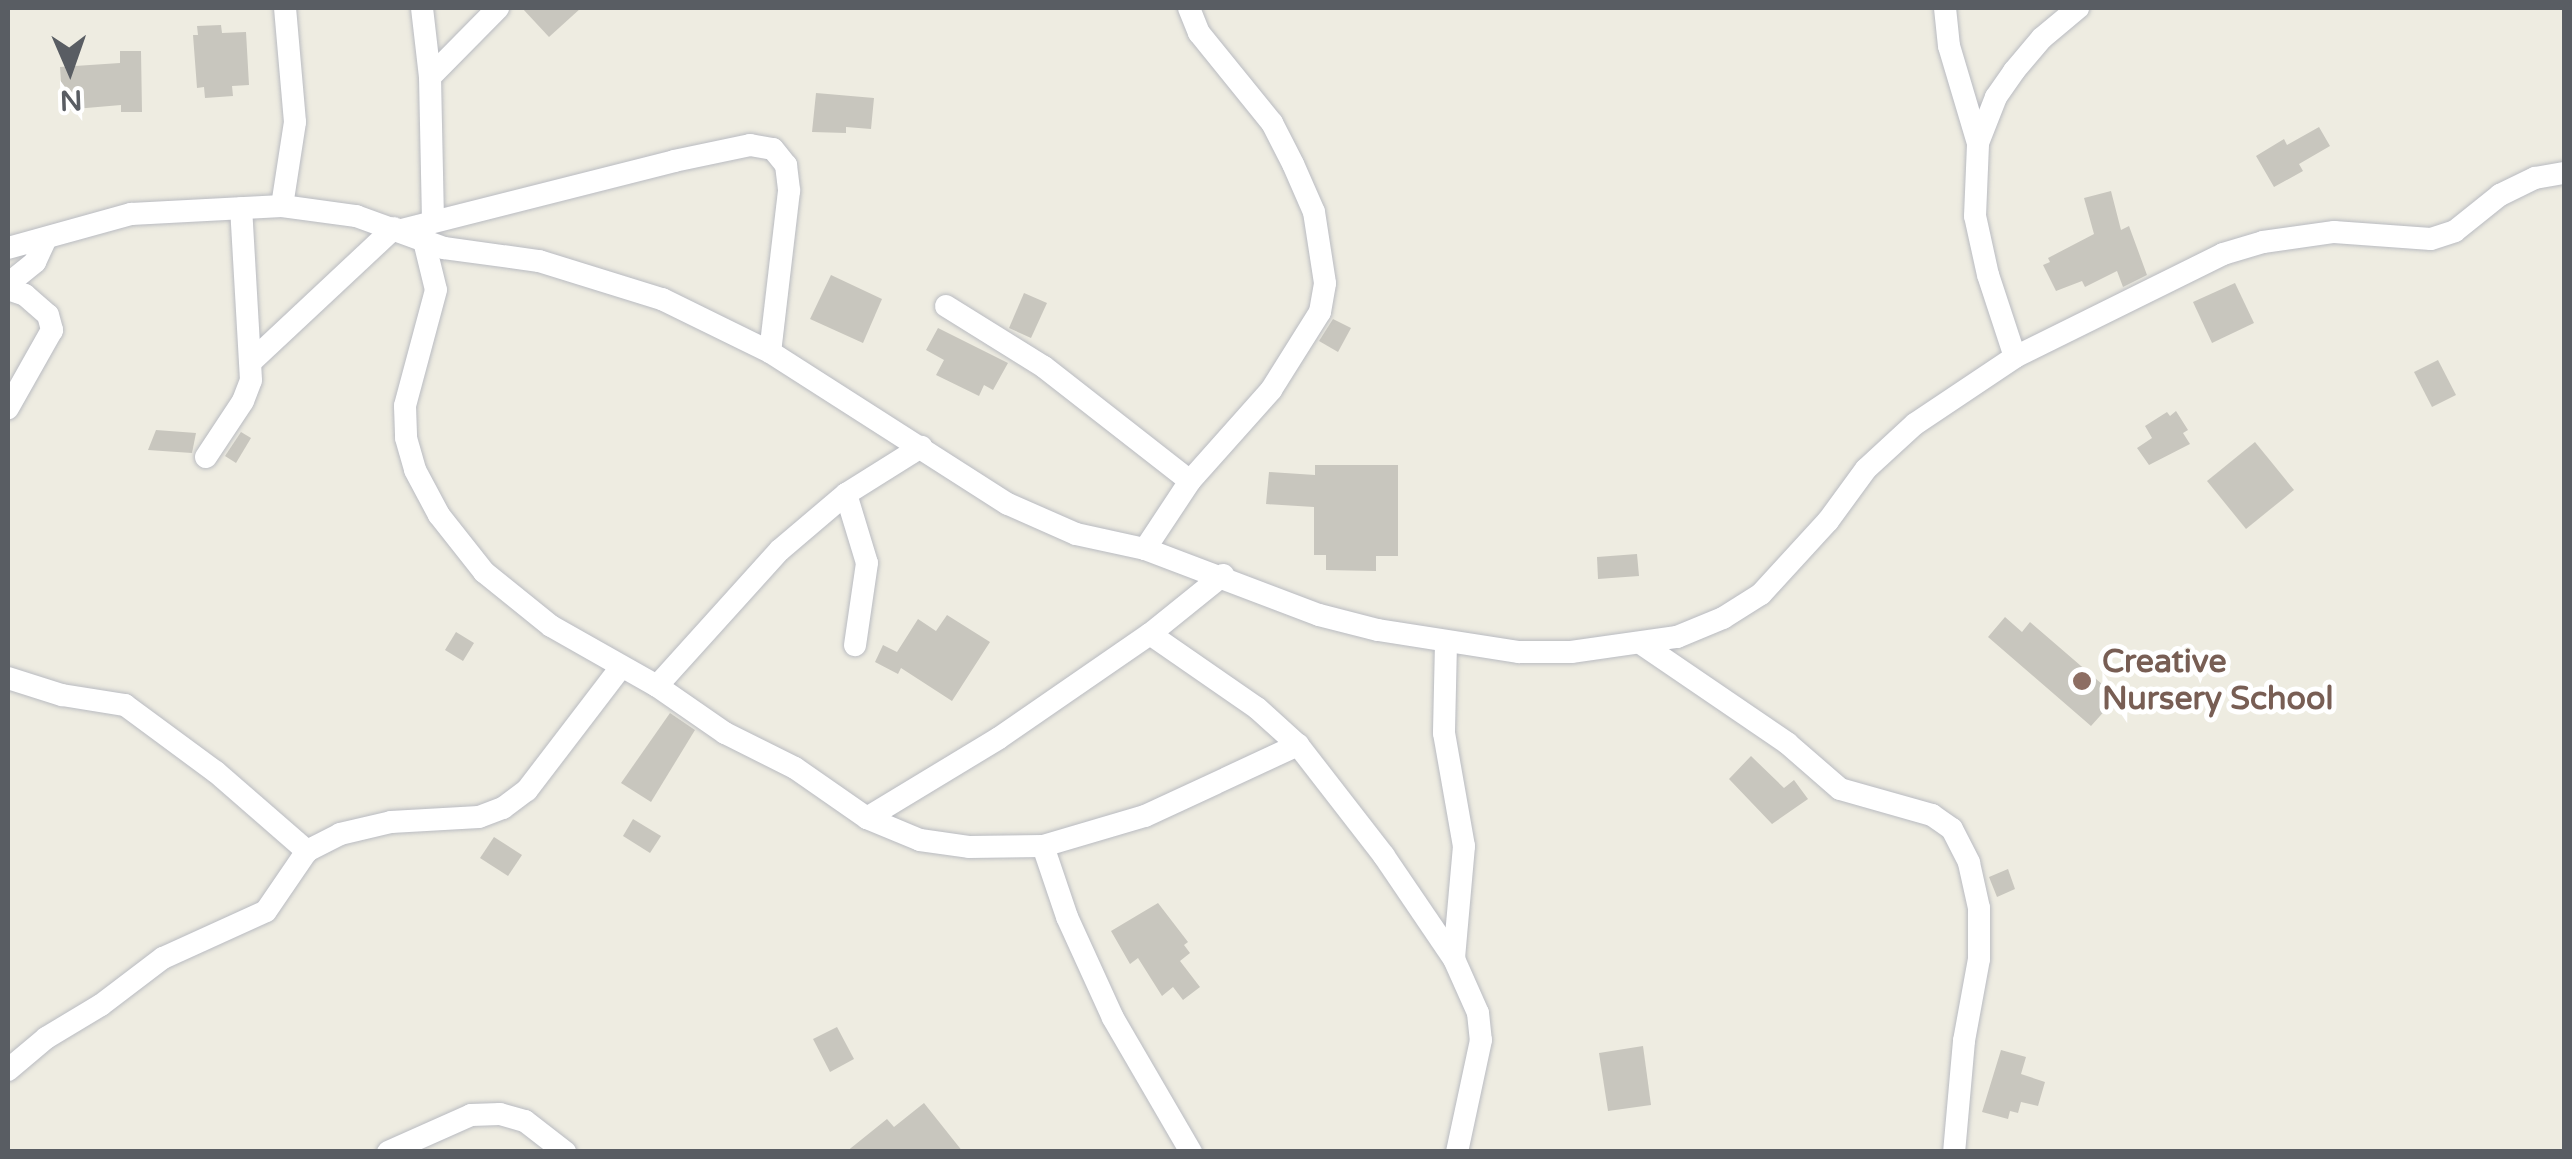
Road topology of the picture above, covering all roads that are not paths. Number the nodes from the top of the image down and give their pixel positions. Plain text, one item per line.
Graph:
1 (286, 8) edge
2 (422, 8) edge
3 (498, 8) edge
4 (1189, 8) edge
5 (1945, 8) edge
6 (2078, 8) edge
7 (430, 78) junction
8 (1978, 144) junction
9 (2564, 173) edge
10 (282, 206) junction
11 (241, 208) junction
12 (398, 229) junction
13 (428, 231) junction
14 (46, 238) junction
15 (8, 248) edge
16 (8, 286) edge
17 (946, 306) dead end
18 (770, 352) junction
19 (2014, 357) junction
20 (253, 360) junction
21 (8, 408) edge
22 (921, 448) junction
23 (206, 457) dead end
24 (1190, 481) junction
25 (846, 494) junction
26 (1145, 548) junction
27 (1223, 575) junction
28 (1150, 634) junction
29 (1446, 643) junction
30 (1642, 644) junction
31 (855, 645) dead end
32 (620, 667) junction
33 (8, 678) edge
34 (657, 686) junction
35 (1298, 744) junction
36 (866, 818) junction
37 (1043, 846) junction
38 (307, 851) junction
39 (1454, 959) junction
40 (8, 1070) edge
41 (388, 1152) edge
42 (566, 1152) edge
43 (1191, 1152) edge
44 (1457, 1152) edge
45 (1954, 1152) edge

1 - 10 street
2 - 7 street
3 - 7 street
4 - 24 street
5 - 8 street
6 - 8 street
7 - 13 street
8 - 19 street
9 - 19 street
10 - 11 street
10 - 12 street
11 - 14 street
11 - 20 street
12 - 13 street
12 - 20 street
13 - 18 street
13 - 18 street
13 - 32 street
14 - 15 street
14 - 16 street
16 - 21 street
17 - 24 street
18 - 22 street
19 - 30 street
20 - 23 street
22 - 25 street
22 - 26 street
24 - 26 street
25 - 31 street
25 - 34 street
26 - 27 street
27 - 28 street
27 - 29 street
28 - 35 street
28 - 36 street
29 - 30 street
29 - 39 street
30 - 45 street
32 - 34 street
32 - 38 street
33 - 38 street
34 - 36 street
35 - 37 street
35 - 39 street
36 - 37 street
37 - 43 street
38 - 40 street
39 - 44 street
41 - 42 street

